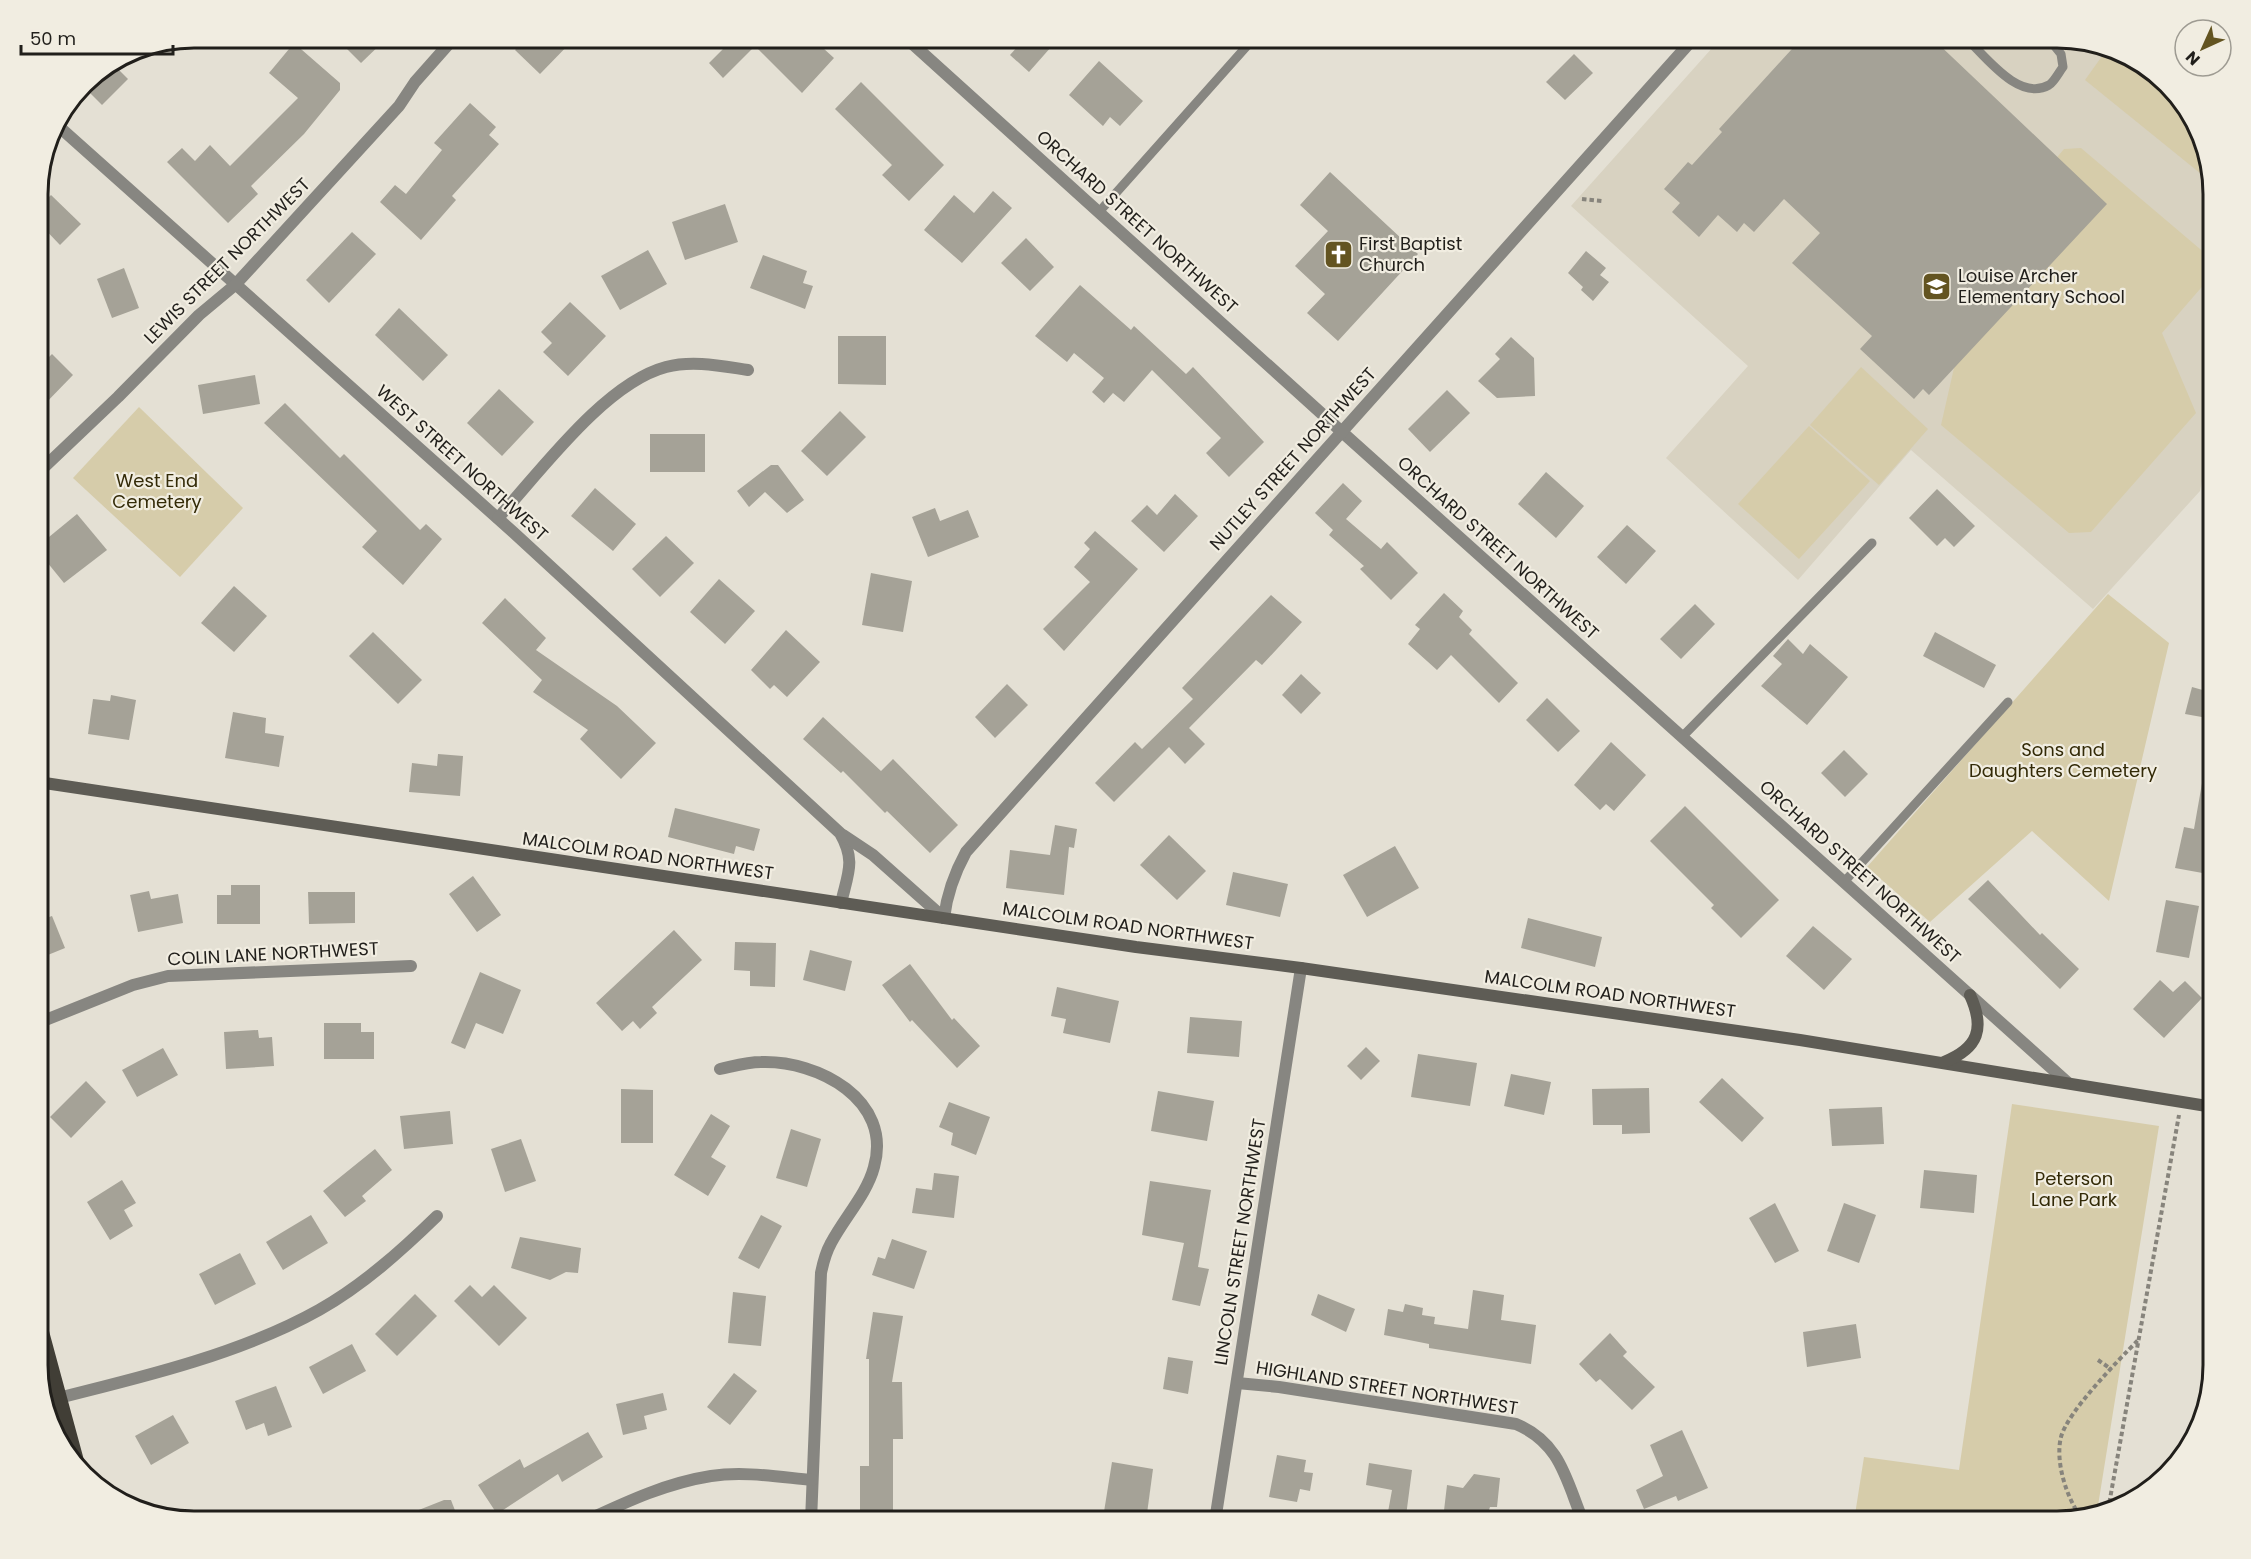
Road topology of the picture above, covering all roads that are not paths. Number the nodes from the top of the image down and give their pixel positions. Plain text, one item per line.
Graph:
1 (445, 48) edge
2 (917, 48) edge
3 (1245, 48) edge
4 (1685, 48) edge
5 (1977, 48) edge
6 (2056, 48) edge
7 (63, 130) edge
8 (1099, 212) junction
9 (235, 285) junction
10 (748, 370) dead end
11 (1342, 432) junction
12 (48, 464) edge
13 (498, 518) junction
14 (1872, 543) dead end
15 (2008, 702) dead end
16 (1682, 737) junction
17 (48, 784) edge
18 (840, 832) junction
19 (1844, 882) junction
20 (841, 903) junction
21 (944, 918) junction
22 (411, 966) dead end
23 (1300, 968) junction
24 (1970, 995) junction
25 (48, 1019) edge
26 (1944, 1062) junction
27 (720, 1069) dead end
28 (2067, 1082) junction
29 (2203, 1105) edge
30 (437, 1216) dead end
31 (1237, 1383) junction
32 (52, 1400) edge
33 (53, 1402) edge
34 (64, 1431) edge
35 (812, 1480) junction
36 (607, 1511) edge
37 (811, 1511) edge
38 (1217, 1511) edge
39 (1579, 1511) edge

1 - 9 street, LEWIS STREET NORTHWEST
2 - 8 street, ORCHARD STREET NORTHWEST
3 - 8 lane
4 - 11 street, NUTLEY STREET NORTHWEST
5 - 6 lane
7 - 9 street, WEST STREET NORTHWEST
8 - 11 street, ORCHARD STREET NORTHWEST
9 - 12 street, LEWIS STREET NORTHWEST
9 - 13 street, WEST STREET NORTHWEST
10 - 13 street
11 - 16 street, ORCHARD STREET NORTHWEST
11 - 21 street, NUTLEY STREET NORTHWEST
13 - 18 street, WEST STREET NORTHWEST
14 - 16 lane
15 - 19 lane
16 - 19 street, ORCHARD STREET NORTHWEST
17 - 20 main road, MALCOLM ROAD NORTHWEST
18 - 20 street, WEST STREET NORTHWEST
18 - 21 street, WEST STREET NORTHWEST
19 - 24 street, ORCHARD STREET NORTHWEST
20 - 21 main road, MALCOLM ROAD NORTHWEST
21 - 23 main road, MALCOLM ROAD NORTHWEST
22 - 25 street, COLIN LANE NORTHWEST
23 - 26 main road, MALCOLM ROAD NORTHWEST
23 - 31 street, LINCOLN STREET NORTHWEST
24 - 26 main road
24 - 28 street, ORCHARD STREET NORTHWEST
26 - 28 main road, MALCOLM ROAD NORTHWEST
27 - 35 street
28 - 29 main road, MALCOLM ROAD NORTHWEST
30 - 32 street
31 - 38 street, LINCOLN STREET NORTHWEST
31 - 39 street, HIGHLAND STREET NORTHWEST
33 - 34 main road
35 - 36 street
35 - 37 street

